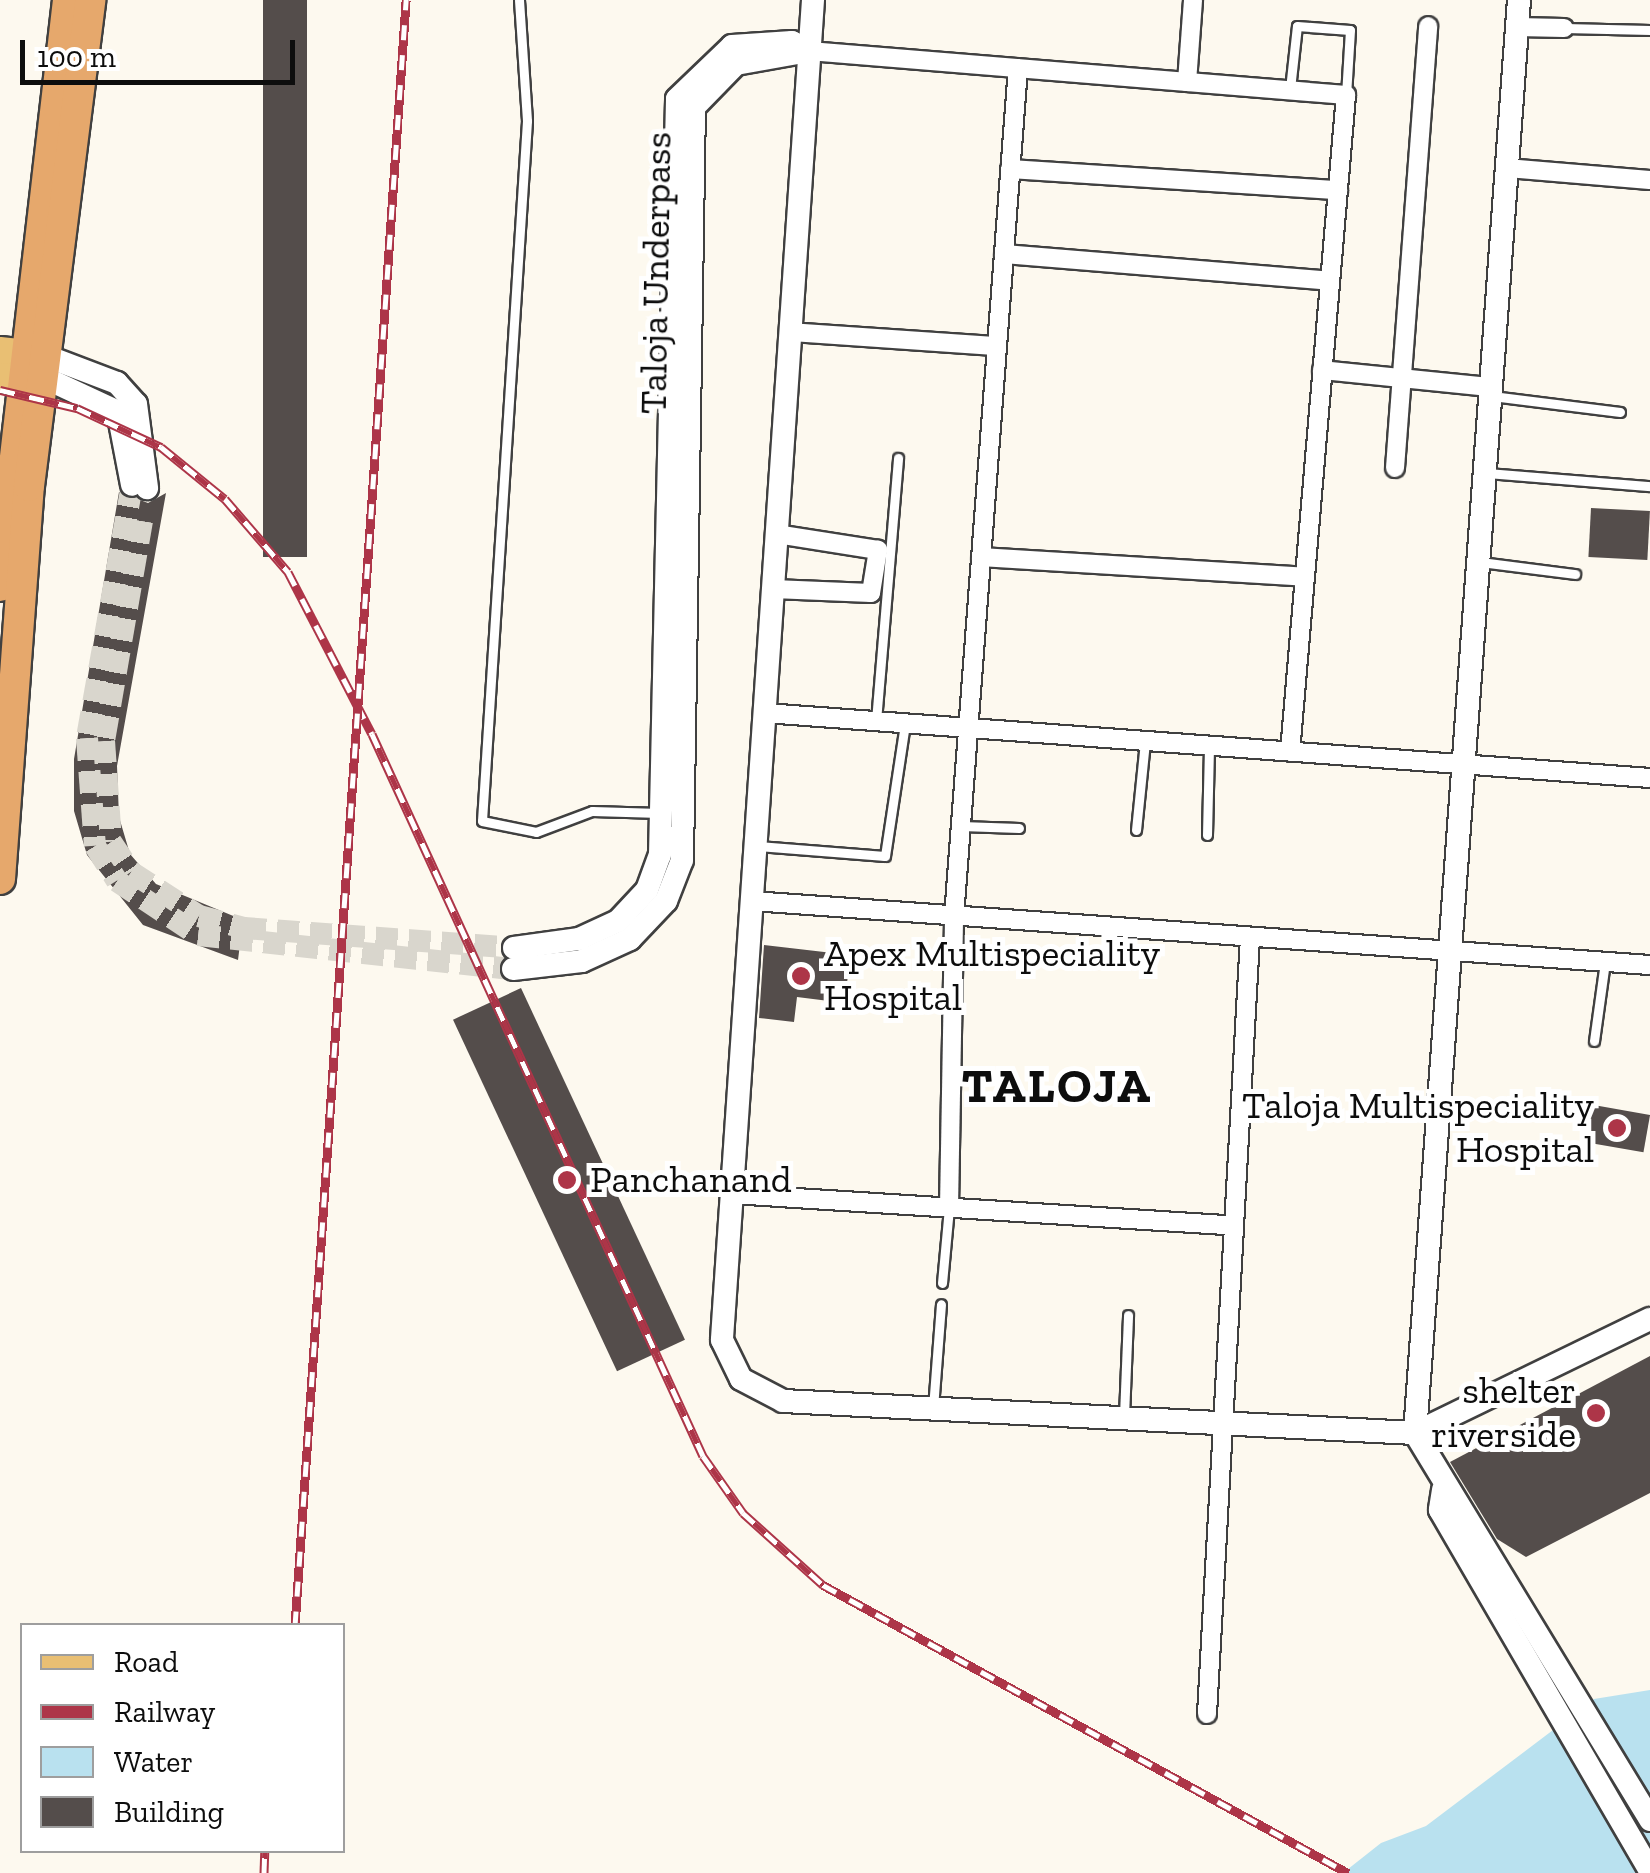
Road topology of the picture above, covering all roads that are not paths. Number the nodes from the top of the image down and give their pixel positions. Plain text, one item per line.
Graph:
1 (68, 0) edge
2 (90, 0) edge
3 (519, 0) edge
4 (813, 0) edge
5 (1193, 0) edge
6 (1519, 0) edge
7 (1428, 26) dead end
8 (1518, 27) junction
9 (1564, 28) joint
10 (1650, 30) edge
11 (809, 51) junction
12 (1018, 68) junction
13 (1187, 82) junction
14 (1290, 91) junction
15 (1346, 95) junction
16 (1506, 168) junction
17 (1010, 169) junction
18 (1650, 180) edge
19 (1338, 190) junction
20 (1004, 254) junction
21 (1330, 281) junction
22 (790, 332) junction
23 (997, 346) junction
24 (22, 365) edge
25 (1322, 370) junction
26 (1405, 378) junction
27 (1489, 392) junction
28 (1620, 412) dead end
29 (898, 458) dead end
30 (1394, 468) dead end
31 (1484, 472) junction
32 (1650, 486) edge
33 (140, 487) tunnel mouth
34 (777, 534) junction
35 (982, 557) junction
36 (1478, 561) junction
37 (1576, 574) dead end
38 (1304, 577) junction
39 (0, 586) edge
40 (773, 589) junction
41 (764, 713) junction
42 (876, 721) junction
43 (905, 723) junction
44 (968, 728) junction
45 (1144, 741) junction
46 (1209, 746) junction
47 (1290, 752) junction
48 (1463, 764) junction
49 (1650, 778) edge
50 (665, 813) junction
51 (962, 826) junction
52 (1020, 828) dead end
53 (1136, 830) dead end
54 (1207, 835) dead end
55 (756, 846) junction
56 (0, 879) edge
57 (752, 902) junction
58 (954, 917) junction
59 (1250, 937) junction
60 (1450, 951) junction
61 (1605, 962) junction
62 (1650, 965) edge
63 (1594, 1041) dead end
64 (732, 1194) junction
65 (949, 1207) junction
66 (1231, 1225) junction
67 (942, 1283) dead end
68 (941, 1304) dead end
69 (1128, 1315) dead end
70 (1650, 1319) edge
71 (933, 1411) junction
72 (1124, 1424) junction
73 (1218, 1430) junction
74 (1415, 1434) junction
75 (1503, 1602) junction
76 (1208, 1714) dead end
77 (1650, 1820) edge
78 (1650, 1870) edge

1 - 24 highway
2 - 24 highway
3 - 50 lane
4 - 11 street
5 - 13 street
6 - 8 street
7 - 26 street
8 - 9 street
8 - 16 street
9 - 10 lane
11 - 12 street
11 - 22 street
11 - 50 street, Taloja Underpass
11 - 50 street, Taloja Underpass
12 - 13 street
12 - 17 street
13 - 14 street
14 - 15 street
14 - 15 lane
15 - 19 street
16 - 18 street
16 - 27 street
17 - 19 street
17 - 20 street
19 - 21 street
20 - 21 street
20 - 23 street
21 - 25 street
22 - 23 street
22 - 34 street
23 - 35 street
24 - 33 street
24 - 39 highway
24 - 56 highway
25 - 26 street
25 - 38 street
26 - 27 street
26 - 30 street
27 - 28 lane
27 - 31 street
29 - 42 lane
31 - 32 lane
31 - 36 street
34 - 40 street
34 - 40 street
35 - 38 street
35 - 44 street
36 - 37 lane
36 - 48 street
38 - 47 street
40 - 41 street
41 - 42 street
41 - 55 street
42 - 43 street
43 - 44 street
43 - 55 lane
44 - 45 street
44 - 51 street
45 - 46 street
45 - 53 lane
46 - 47 street
46 - 54 lane
47 - 48 street
48 - 49 street
48 - 60 street
51 - 52 lane
51 - 58 street
55 - 57 street
57 - 58 street
57 - 64 street
58 - 59 street
58 - 65 street
59 - 60 street
59 - 66 street
60 - 61 street
60 - 74 street
61 - 62 street
61 - 63 lane
64 - 65 street
64 - 71 street
65 - 66 street
65 - 67 lane
66 - 73 street
68 - 71 lane
69 - 72 lane
70 - 74 street
71 - 72 street
72 - 73 street
73 - 74 street
73 - 76 street
74 - 75 street
75 - 77 street
75 - 78 street

